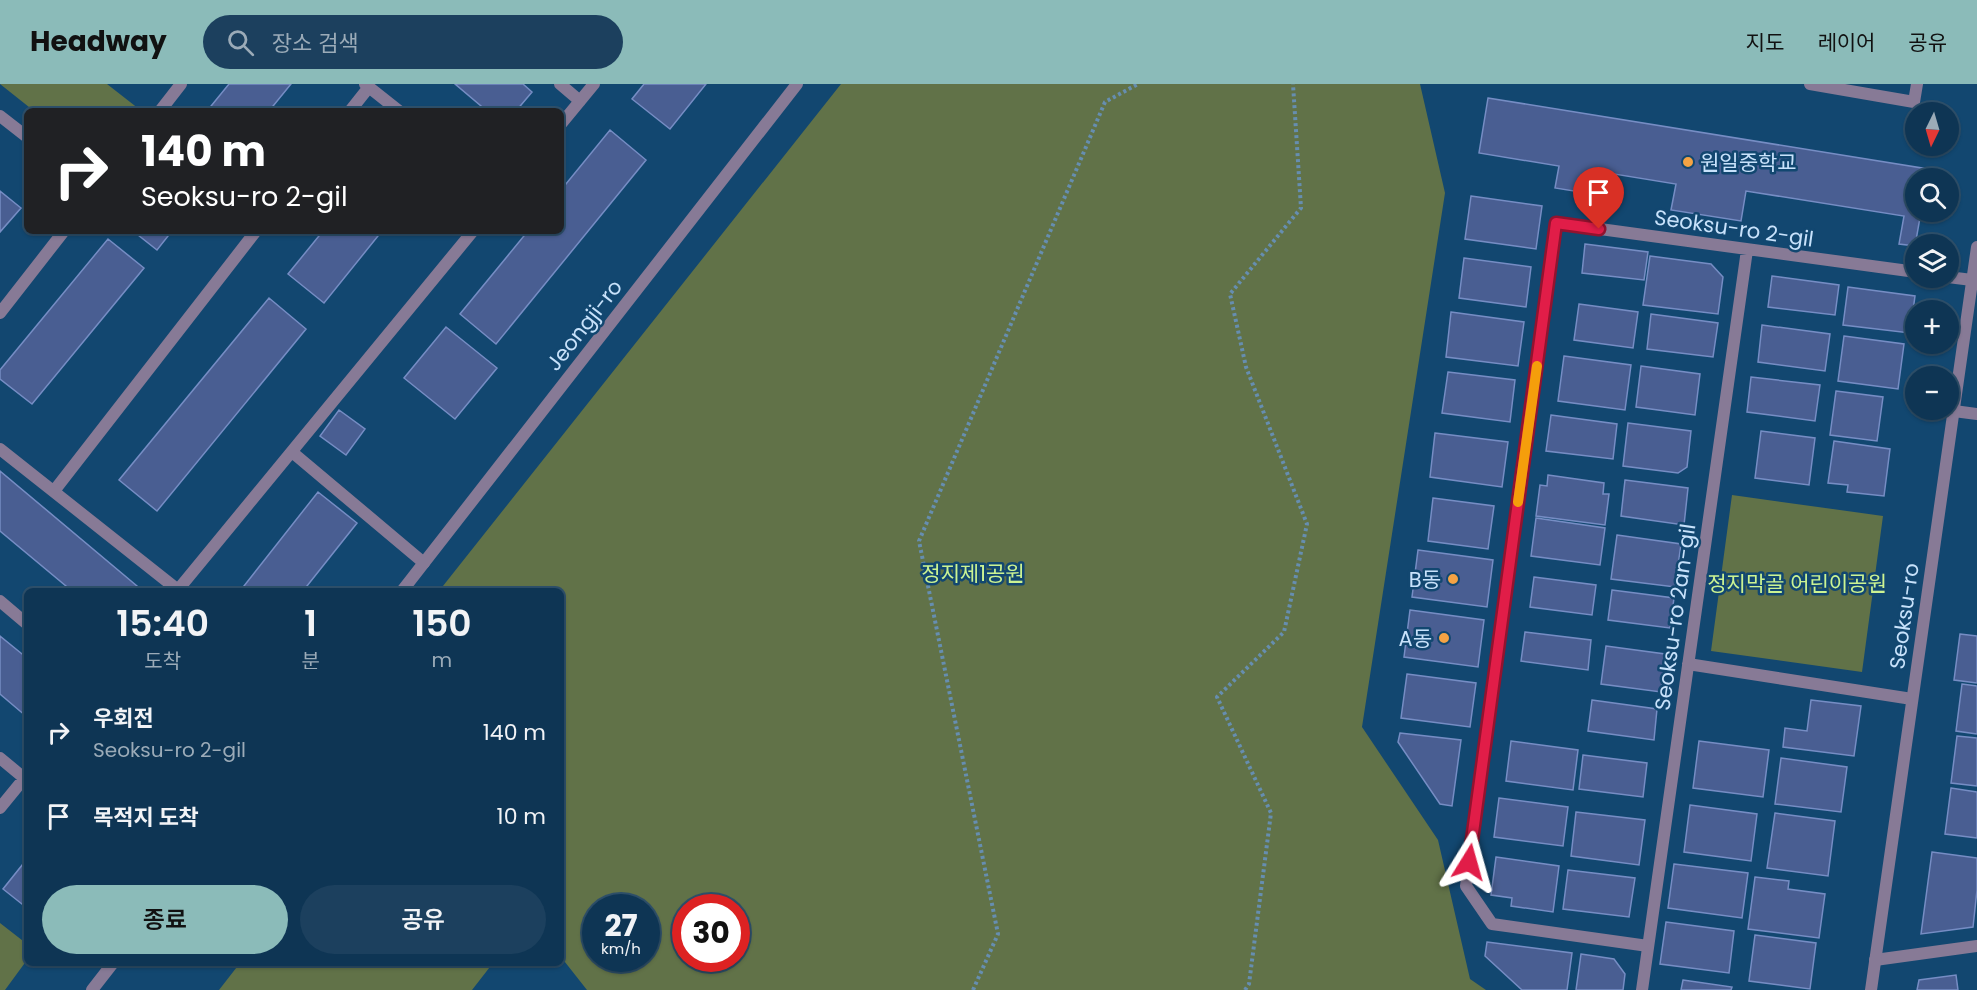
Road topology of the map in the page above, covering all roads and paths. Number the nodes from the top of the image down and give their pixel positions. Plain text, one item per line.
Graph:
1 (181, 84) edge
2 (560, 84) edge
3 (594, 84) edge
4 (796, 84) edge
5 (1138, 84) edge
6 (1293, 84) edge
7 (1810, 84) edge
8 (1917, 84) edge
9 (367, 85) edge
10 (580, 100) junction
11 (162, 108) edge
12 (352, 108) edge
13 (395, 108) edge
14 (0, 116) edge
15 (564, 120) edge
16 (24, 135) edge
17 (62, 234) edge
18 (254, 234) edge
19 (471, 234) edge
20 (1977, 247) edge
21 (1747, 249) junction
22 (1905, 271) edge
23 (1959, 278) edge
24 (1972, 280) junction
25 (0, 313) edge
26 (1959, 375) edge
27 (1959, 412) edge
28 (1977, 414) edge
29 (1953, 420) edge
30 (0, 449) edge
31 (292, 452) junction
32 (54, 491) junction
33 (424, 563) junction
34 (175, 588) edge
35 (180, 588) edge
36 (404, 588) edge
37 (0, 601) edge
38 (24, 621) edge
39 (1688, 663) junction
40 (1912, 699) junction
41 (0, 758) edge
42 (24, 775) edge
43 (24, 778) edge
44 (0, 808) edge
45 (1648, 946) junction
46 (1977, 946) edge
47 (1875, 960) junction
48 (111, 966) edge
49 (92, 990) edge
50 (973, 990) edge
51 (1245, 990) edge
52 (1642, 990) edge
53 (1871, 990) edge

1 - 11 street
2 - 10 street
3 - 10 street
4 - 33 street, Jeongji-ro
5 - 50 path
6 - 51 path
7 - 8 street
9 - 12 street
9 - 13 street
10 - 15 street
14 - 16 street
17 - 25 street
18 - 32 street
19 - 31 street
20 - 24 street, Seoksu-ro
21 - 22 street, Seoksu-ro 2-gil
21 - 39 street, Seoksu-ro 2an-gil
21 - 45 street, Seoksu-ro 2-gil
23 - 24 street
24 - 26 street, Seoksu-ro
27 - 28 street
29 - 40 street, Seoksu-ro
30 - 32 street
31 - 33 street
31 - 35 street
32 - 34 street
33 - 36 street, Jeongji-ro
37 - 38 street
39 - 40 street
39 - 45 street, Seoksu-ro 2an-gil
40 - 47 street, Seoksu-ro
41 - 42 street
43 - 44 street
45 - 52 street, Seoksu-ro 2an-gil
46 - 47 street
47 - 53 street, Seoksu-ro
48 - 49 street

